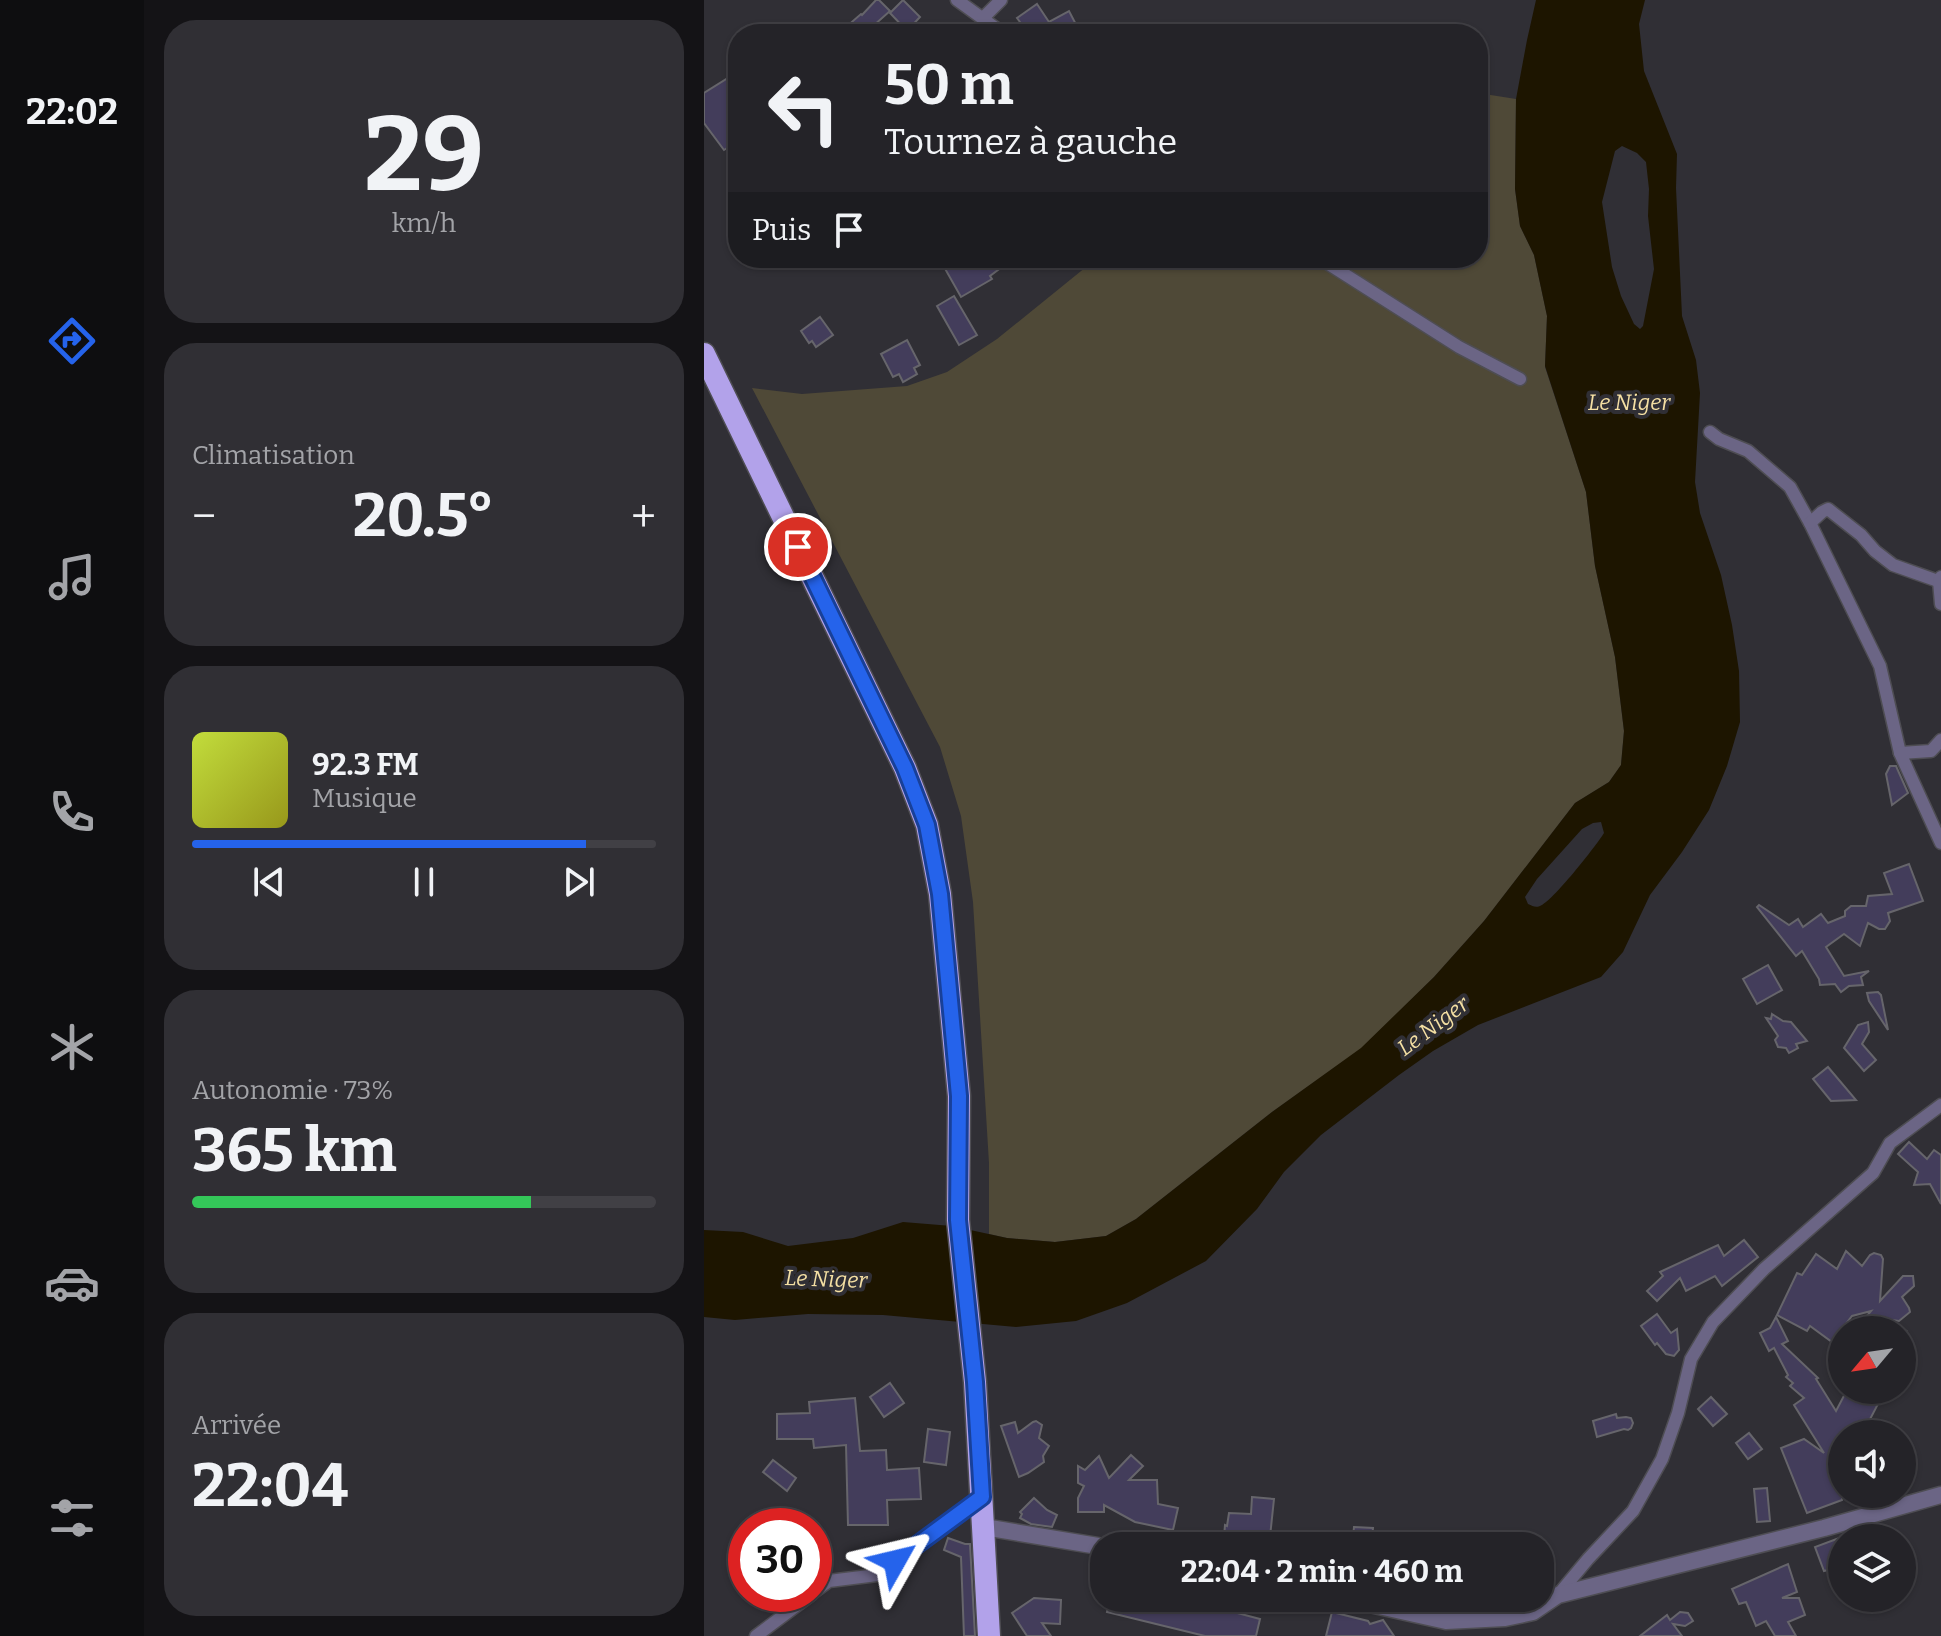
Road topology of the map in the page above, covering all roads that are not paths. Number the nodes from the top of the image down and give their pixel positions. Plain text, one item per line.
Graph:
1 (957, 0) edge
2 (1001, 0) edge
3 (983, 18) junction
4 (991, 24) edge
5 (1335, 268) edge
6 (704, 354) edge
7 (1520, 379) dead end
8 (1710, 432) dead end
9 (1810, 523) junction
10 (1940, 580) edge
11 (1941, 604) edge
12 (1941, 740) edge
13 (1900, 753) junction
14 (1941, 843) edge
15 (1941, 1105) edge
16 (1941, 1495) edge
17 (982, 1497) junction
18 (984, 1527) junction
19 (1090, 1545) edge
20 (832, 1581) edge
21 (1558, 1595) junction
22 (1554, 1598) edge
23 (788, 1612) edge
24 (1406, 1612) edge
25 (1533, 1612) edge
26 (756, 1636) edge
27 (989, 1636) edge

1 - 3 street
2 - 3 street
3 - 4 street
5 - 7 street
6 - 17 highway
8 - 9 street
9 - 10 street
9 - 13 street
10 - 11 street
12 - 13 street
13 - 14 street
15 - 21 street
16 - 21 street
17 - 18 highway
17 - 20 street
18 - 19 street
18 - 27 highway
21 - 22 street
23 - 26 street
24 - 25 street

